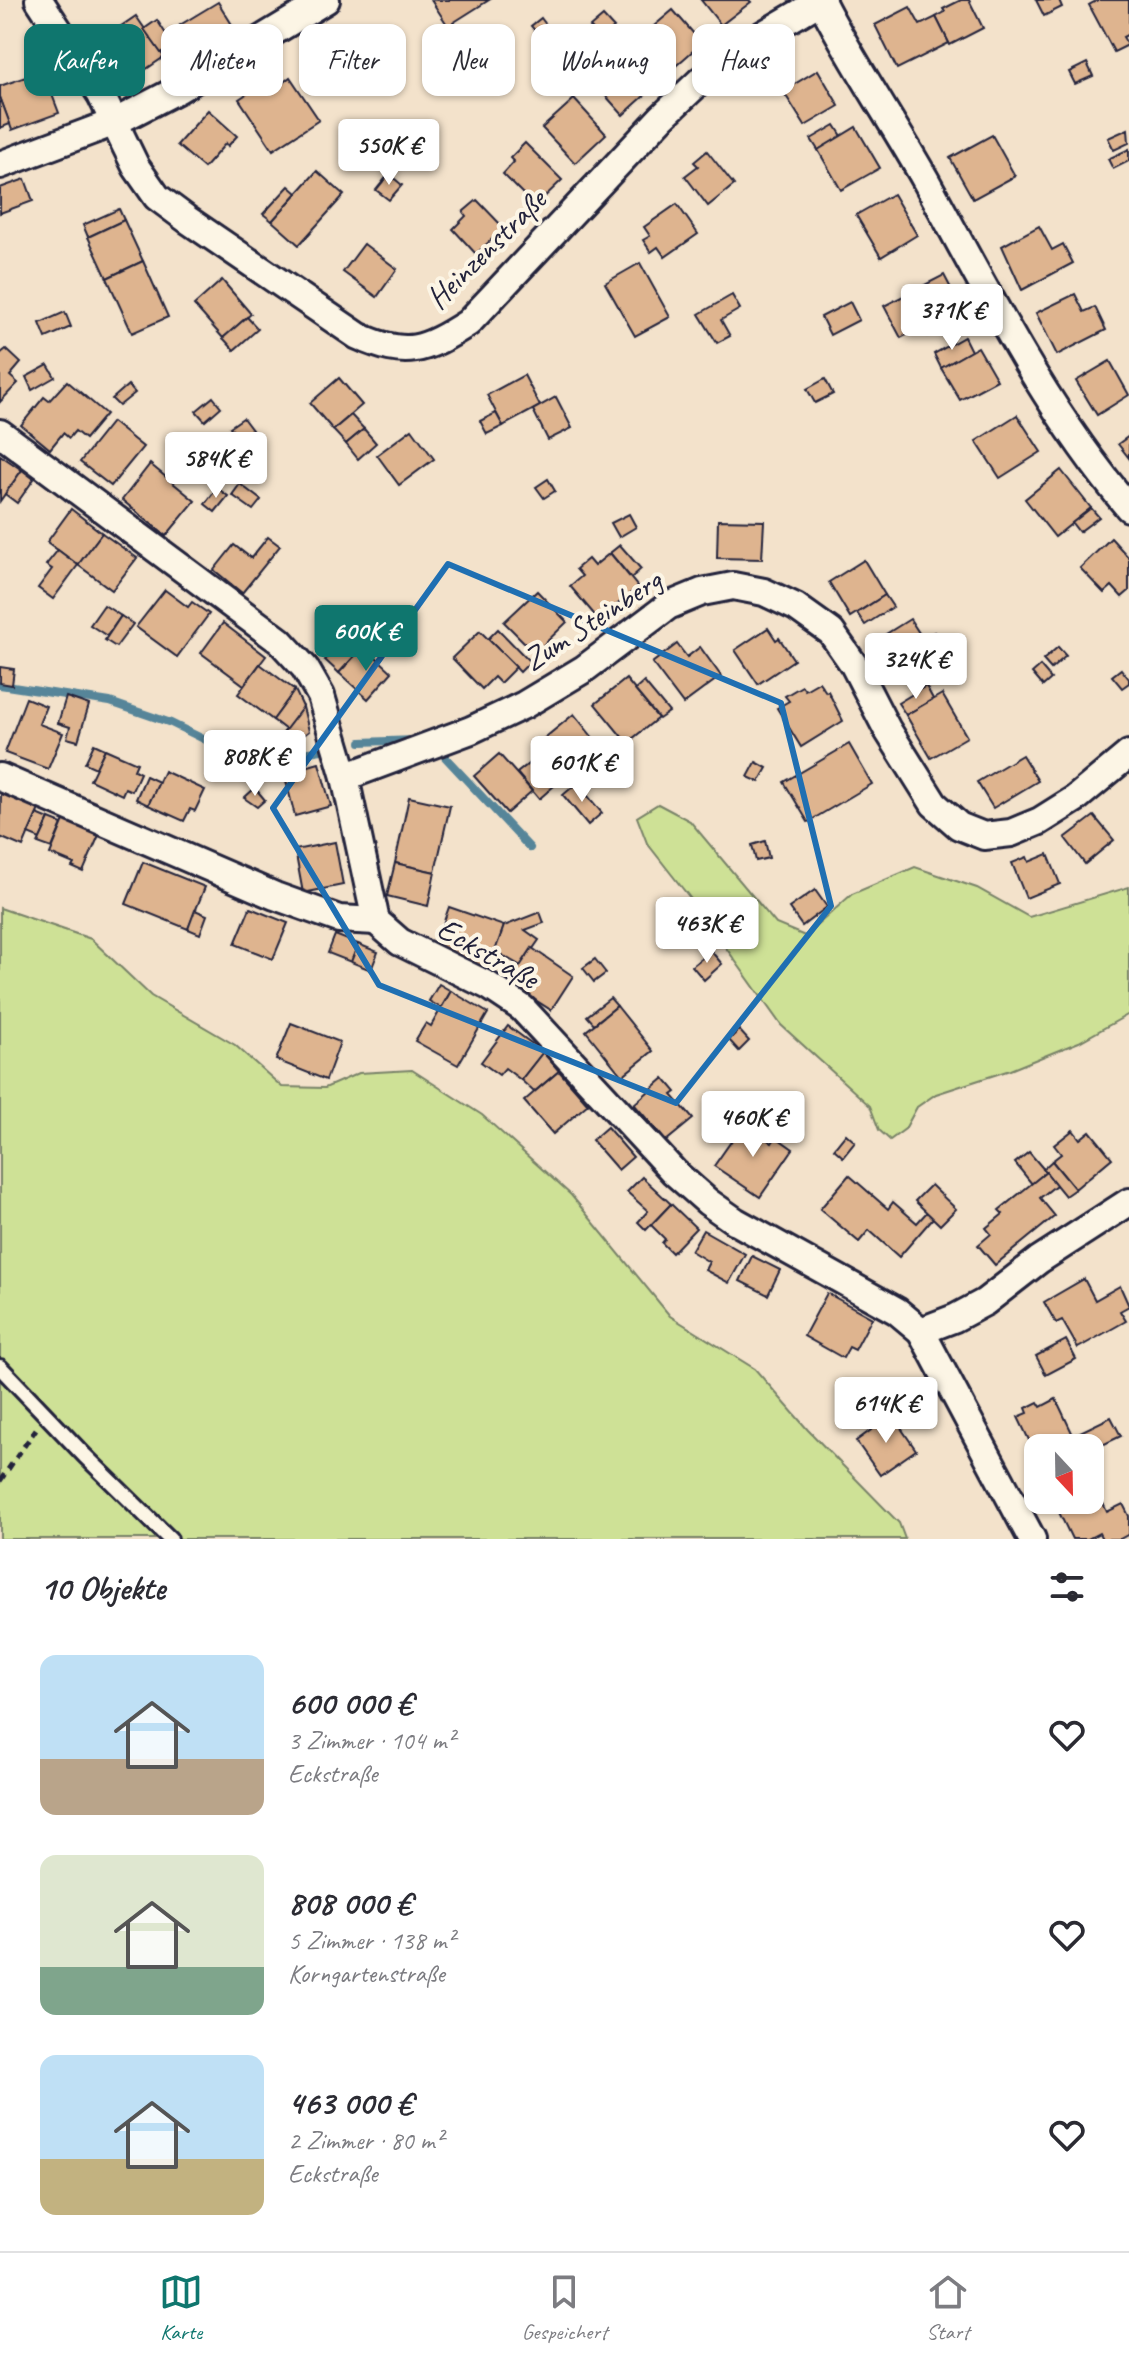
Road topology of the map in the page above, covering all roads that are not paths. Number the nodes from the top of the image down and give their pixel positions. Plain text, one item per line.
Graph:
1 (39, 0) edge
2 (326, 0) edge
3 (822, 0) edge
4 (115, 122) junction
5 (0, 165) edge
6 (0, 433) edge
7 (1129, 508) edge
8 (1129, 754) edge
9 (0, 777) edge
10 (345, 777) junction
11 (376, 921) junction
12 (1129, 1202) edge
13 (921, 1331) junction
14 (0, 1367) edge
15 (170, 1539) edge
16 (1032, 1539) edge

1 - 4 street, Heinzenstraße
2 - 4 street
3 - 4 street, Heinzenstraße
3 - 7 street
4 - 5 street
6 - 10 street
8 - 10 street, Zum Steinberg
9 - 11 street
10 - 11 street
11 - 13 street, Eckstraße
12 - 13 street
13 - 16 street, Eckstraße
14 - 15 lane

